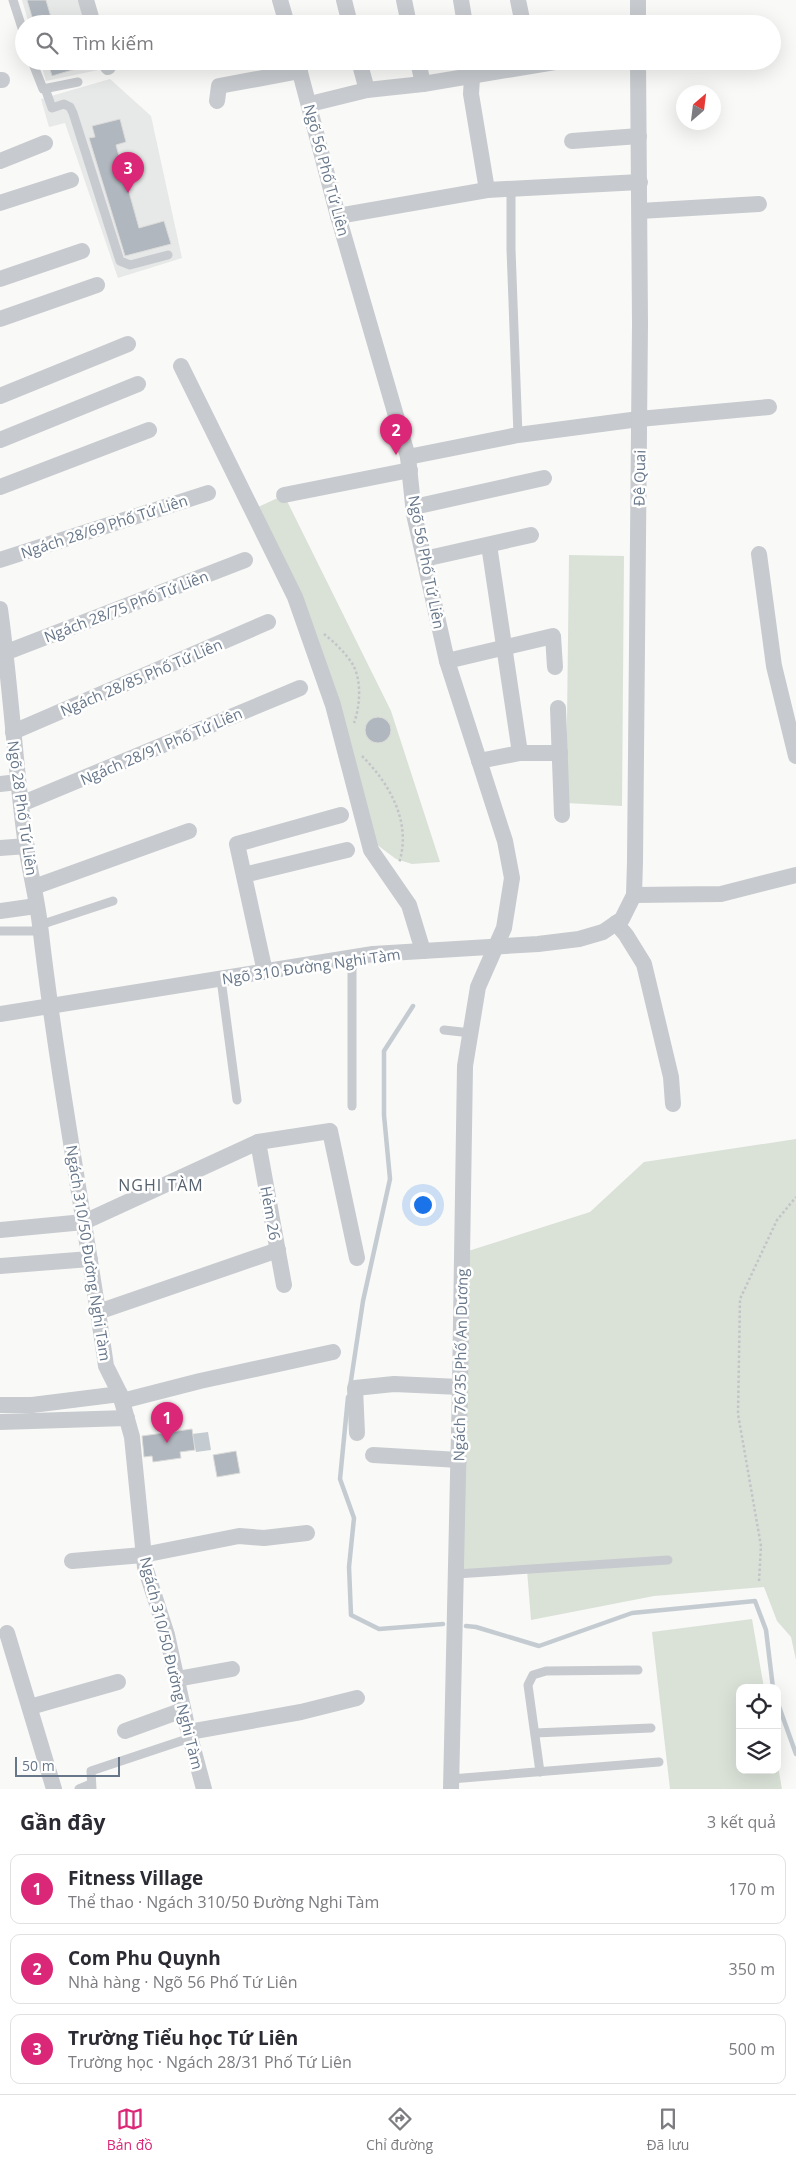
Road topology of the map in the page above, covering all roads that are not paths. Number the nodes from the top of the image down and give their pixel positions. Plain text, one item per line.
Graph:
1 (13, 0) edge
2 (86, 0) edge
3 (280, 0) edge
4 (344, 0) edge
5 (404, 0) edge
6 (460, 0) edge
7 (518, 0) edge
8 (638, 0) edge
9 (18, 15) edge
10 (91, 15) edge
11 (284, 15) edge
12 (348, 15) edge
13 (407, 15) edge
14 (463, 15) edge
15 (521, 15) edge
16 (638, 15) edge
17 (35, 70) edge
18 (283, 70) edge
19 (300, 70) edge
20 (362, 70) edge
21 (420, 70) edge
22 (469, 70) edge
23 (472, 70) edge
24 (638, 70) edge
25 (78, 82) dead end
26 (423, 84) junction
27 (46, 90) junction
28 (367, 90) junction
29 (217, 101) dead end
30 (310, 104) junction
31 (640, 136) junction
32 (572, 141) dead end
33 (45, 143) dead end
34 (0, 161) edge
35 (71, 180) dead end
36 (640, 182) junction
37 (511, 189) junction
38 (486, 190) junction
39 (0, 203) edge
40 (758, 204) dead end
41 (640, 211) junction
42 (338, 216) junction
43 (82, 251) dead end
44 (168, 255) dead end
45 (0, 280) edge
46 (97, 286) dead end
47 (0, 319) edge
48 (128, 344) dead end
49 (181, 366) dead end
50 (138, 384) dead end
51 (0, 396) edge
52 (769, 407) dead end
53 (639, 419) junction
54 (149, 430) dead end
55 (518, 435) junction
56 (0, 440) edge
57 (409, 463) junction
58 (544, 478) dead end
59 (0, 487) edge
60 (208, 493) dead end
61 (284, 494) dead end
62 (414, 507) junction
63 (531, 535) dead end
64 (490, 544) junction
65 (759, 554) dead end
66 (424, 559) junction
67 (0, 560) edge
68 (245, 560) dead end
69 (1, 617) edge
70 (268, 622) dead end
71 (505, 648) junction
72 (6, 652) junction
73 (447, 661) junction
74 (555, 667) dead end
75 (4, 685) edge
76 (300, 688) dead end
77 (558, 708) dead end
78 (10, 728) junction
79 (520, 753) junction
80 (560, 753) junction
81 (7, 754) edge
82 (796, 756) edge
83 (479, 761) junction
84 (18, 782) junction
85 (0, 784) edge
86 (21, 804) junction
87 (341, 815) dead end
88 (562, 815) dead end
89 (190, 830) dead end
90 (26, 846) junction
91 (0, 848) edge
92 (347, 850) dead end
93 (244, 875) junction
94 (796, 875) edge
95 (34, 887) junction
96 (634, 895) junction
97 (112, 901) dead end
98 (36, 906) junction
99 (0, 912) edge
100 (616, 923) junction
101 (40, 927) junction
102 (0, 931) edge
103 (496, 946) junction
104 (423, 951) junction
105 (352, 958) junction
106 (265, 972) junction
107 (221, 979) junction
108 (49, 1006) junction
109 (0, 1014) edge
110 (444, 1030) dead end
111 (471, 1033) junction
112 (237, 1100) dead end
113 (673, 1104) dead end
114 (352, 1106) dead end
115 (258, 1142) junction
116 (84, 1222) junction
117 (0, 1230) edge
118 (278, 1250) junction
119 (357, 1258) dead end
120 (90, 1259) junction
121 (0, 1266) edge
122 (284, 1285) dead end
123 (98, 1312) junction
124 (333, 1352) dead end
125 (460, 1386) junction
126 (121, 1397) junction
127 (0, 1405) edge
128 (128, 1418) junction
129 (0, 1422) edge
130 (357, 1433) dead end
131 (373, 1455) dead end
132 (458, 1460) junction
133 (307, 1533) dead end
134 (143, 1555) junction
135 (668, 1560) dead end
136 (72, 1561) dead end
137 (456, 1574) junction
138 (7, 1633) dead end
139 (232, 1669) dead end
140 (638, 1670) dead end
141 (177, 1679) junction
142 (118, 1682) dead end
143 (357, 1698) dead end
144 (30, 1707) junction
145 (183, 1710) junction
146 (651, 1728) dead end
147 (125, 1731) dead end
148 (534, 1733) junction
149 (190, 1735) junction
150 (658, 1762) dead end
151 (540, 1772) junction
152 (451, 1784) edge
153 (91, 1786) edge
154 (54, 1789) edge
155 (78, 1789) edge
156 (204, 1789) edge

1 - 9 lane
2 - 10 street
3 - 11 street
4 - 12 street
5 - 13 street
6 - 14 street
7 - 15 street
8 - 16 street
17 - 27 lane
18 - 29 street
19 - 30 street, Ngõ 56 Phố Tứ Liên
20 - 28 street
21 - 26 street
22 - 26 street
23 - 38 street
24 - 31 street, Đê Quai
25 - 27 lane
26 - 28 street
27 - 44 lane
28 - 30 street
30 - 42 street, Ngõ 56 Phố Tứ Liên
31 - 32 street
31 - 36 street, Đê Quai
33 - 34 street
35 - 39 street
36 - 37 street
36 - 41 street, Đê Quai
37 - 38 street
37 - 55 lane
38 - 42 street
40 - 41 street
41 - 53 street, Đê Quai
42 - 57 street, Ngõ 56 Phố Tứ Liên
43 - 45 street
46 - 47 street
48 - 51 street
49 - 104 street
50 - 56 street
52 - 53 street
53 - 55 street
53 - 96 street, Đê Quai
54 - 59 street
55 - 57 street
57 - 61 street
57 - 62 street, Ngõ 56 Phố Tứ Liên
58 - 62 street
60 - 67 street, Ngách 28/69 Phố Tứ Liên
62 - 66 street, Ngõ 56 Phố Tứ Liên
63 - 64 street
64 - 66 street
64 - 71 street
65 - 82 street
66 - 73 street, Ngõ 56 Phố Tứ Liên
68 - 72 street, Ngách 28/75 Phố Tứ Liên
69 - 72 street, Ngõ 28 Phố Tứ Liên
70 - 78 street, Ngách 28/85 Phố Tứ Liên
71 - 73 street
71 - 74 street
71 - 79 street
72 - 75 street, Ngõ 28 Phố Tứ Liên
73 - 83 street, Ngõ 56 Phố Tứ Liên
75 - 78 street, Ngõ 28 Phố Tứ Liên
76 - 86 street, Ngách 28/91 Phố Tứ Liên
77 - 80 street
78 - 81 street, Ngõ 28 Phố Tứ Liên
79 - 80 street
79 - 83 street
80 - 88 street
81 - 84 street, Ngõ 28 Phố Tứ Liên
83 - 103 street, Ngõ 56 Phố Tứ Liên
84 - 85 street
84 - 86 street, Ngõ 28 Phố Tứ Liên
86 - 90 street, Ngõ 28 Phố Tứ Liên
87 - 93 street
89 - 95 street
90 - 91 street
90 - 95 street, Ngõ 28 Phố Tứ Liên
92 - 93 street
93 - 106 street
94 - 96 street
95 - 98 street, Ngõ 28 Phố Tứ Liên
96 - 100 street, Ngõ 310 Đường Nghi Tàm
97 - 101 lane
98 - 99 street
98 - 101 street, Ngõ 28 Phố Tứ Liên
100 - 103 street, Ngõ 310 Đường Nghi Tàm
100 - 113 street
101 - 102 lane
101 - 108 street, Ngõ 28 Phố Tứ Liên
103 - 104 street, Ngõ 310 Đường Nghi Tàm
103 - 111 street, Ngách 76/35 Phố An Dương
104 - 105 street, Ngõ 310 Đường Nghi Tàm
105 - 106 street, Ngõ 310 Đường Nghi Tàm
105 - 114 lane
106 - 107 street, Ngõ 310 Đường Nghi Tàm
107 - 108 street, Ngõ 310 Đường Nghi Tàm
107 - 112 lane
108 - 109 street, Ngõ 310 Đường Nghi Tàm
108 - 116 street, Ngách 310/50 Đường Nghi Tàm
110 - 111 lane
111 - 125 street, Ngách 76/35 Phố An Dương
115 - 116 street
115 - 118 street, Hẻm 26
115 - 119 street
116 - 117 street
116 - 120 street, Ngách 310/50 Đường Nghi Tàm
118 - 122 street, Hẻm 26
118 - 123 street
120 - 121 street
120 - 123 street, Ngách 310/50 Đường Nghi Tàm
123 - 126 street, Ngách 310/50 Đường Nghi Tàm
124 - 126 street
125 - 130 street
125 - 132 street, Ngách 76/35 Phố An Dương
126 - 127 street
126 - 128 street, Ngách 310/50 Đường Nghi Tàm
128 - 129 street
128 - 134 street, Ngách 310/50 Đường Nghi Tàm
131 - 132 street
132 - 137 street, Ngách 76/35 Phố An Dương
133 - 134 street
134 - 136 street
134 - 141 street, Ngách 310/50 Đường Nghi Tàm
135 - 137 lane
137 - 152 street, Ngách 76/35 Phố An Dương
138 - 144 street
139 - 141 street
140 - 148 lane
141 - 145 street, Ngách 310/50 Đường Nghi Tàm
142 - 144 street
143 - 149 street
144 - 154 street
145 - 147 street
145 - 149 street, Ngách 310/50 Đường Nghi Tàm
146 - 148 lane
148 - 151 lane
149 - 153 lane
149 - 156 street, Ngách 310/50 Đường Nghi Tàm
150 - 151 lane
151 - 152 lane
153 - 155 lane

